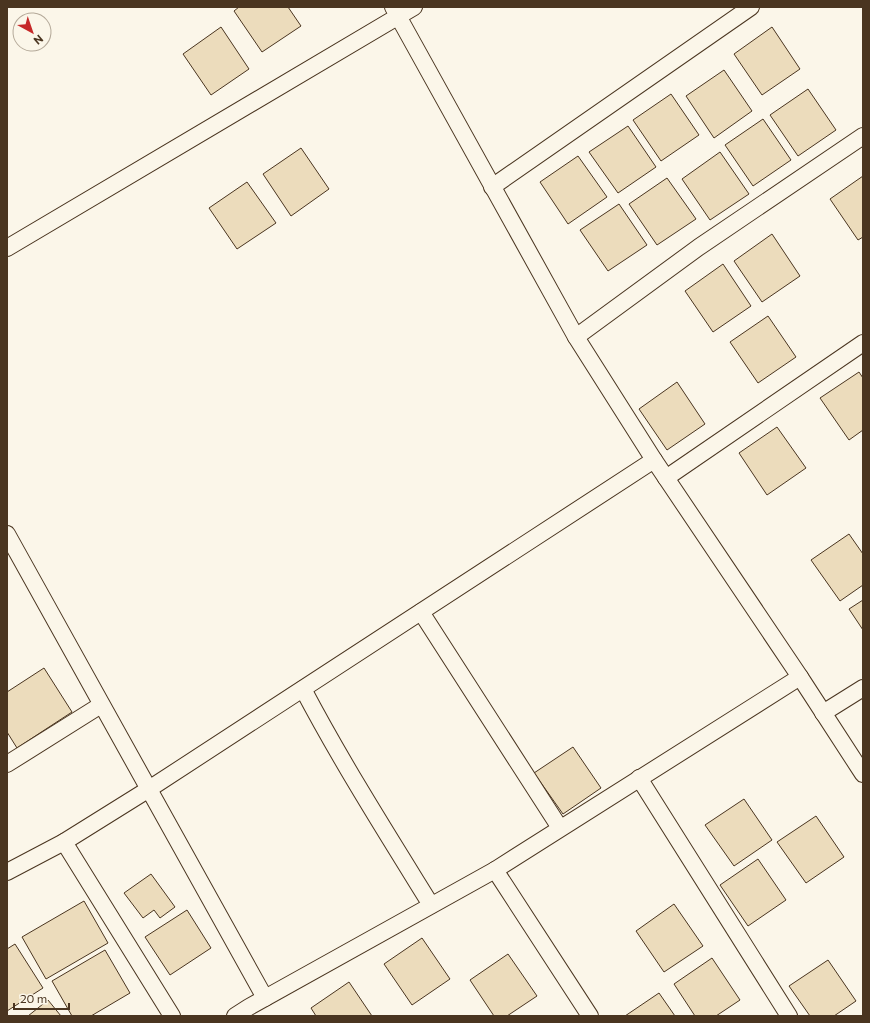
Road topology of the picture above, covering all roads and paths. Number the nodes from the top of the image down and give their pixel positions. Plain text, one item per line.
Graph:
1 (414, 7) edge
2 (751, 7) edge
3 (396, 12) edge
4 (863, 136) edge
5 (492, 187) junction
6 (7, 248) edge
7 (576, 337) junction
8 (863, 343) edge
9 (654, 460) junction
10 (666, 478) junction
11 (7, 534) edge
12 (421, 612) junction
13 (800, 676) junction
14 (303, 688) junction
15 (863, 688) edge
16 (101, 705) junction
17 (823, 713) junction
18 (7, 764) edge
19 (863, 774) edge
20 (639, 778) junction
21 (149, 789) junction
22 (560, 828) junction
23 (64, 842) junction
24 (495, 870) junction
25 (7, 872) edge
26 (430, 905) junction
27 (265, 998) junction
28 (252, 1011) edge
29 (172, 1016) edge
30 (235, 1016) edge
31 (590, 1016) edge
32 (790, 1016) edge

1 - 3 street
2 - 5 street
3 - 5 street
3 - 6 street
4 - 7 street
5 - 7 street
7 - 9 street
8 - 10 street
9 - 10 street
9 - 12 street
10 - 13 street
11 - 16 street
12 - 14 street
12 - 22 street
13 - 17 street
13 - 20 street
14 - 21 street
14 - 26 street
15 - 17 street
16 - 18 street
16 - 21 street
17 - 19 street
20 - 22 street
20 - 32 street
21 - 23 street
21 - 27 street
22 - 24 street
23 - 25 street
23 - 29 street
24 - 26 street
24 - 31 street
26 - 27 street
27 - 28 street
28 - 30 street

